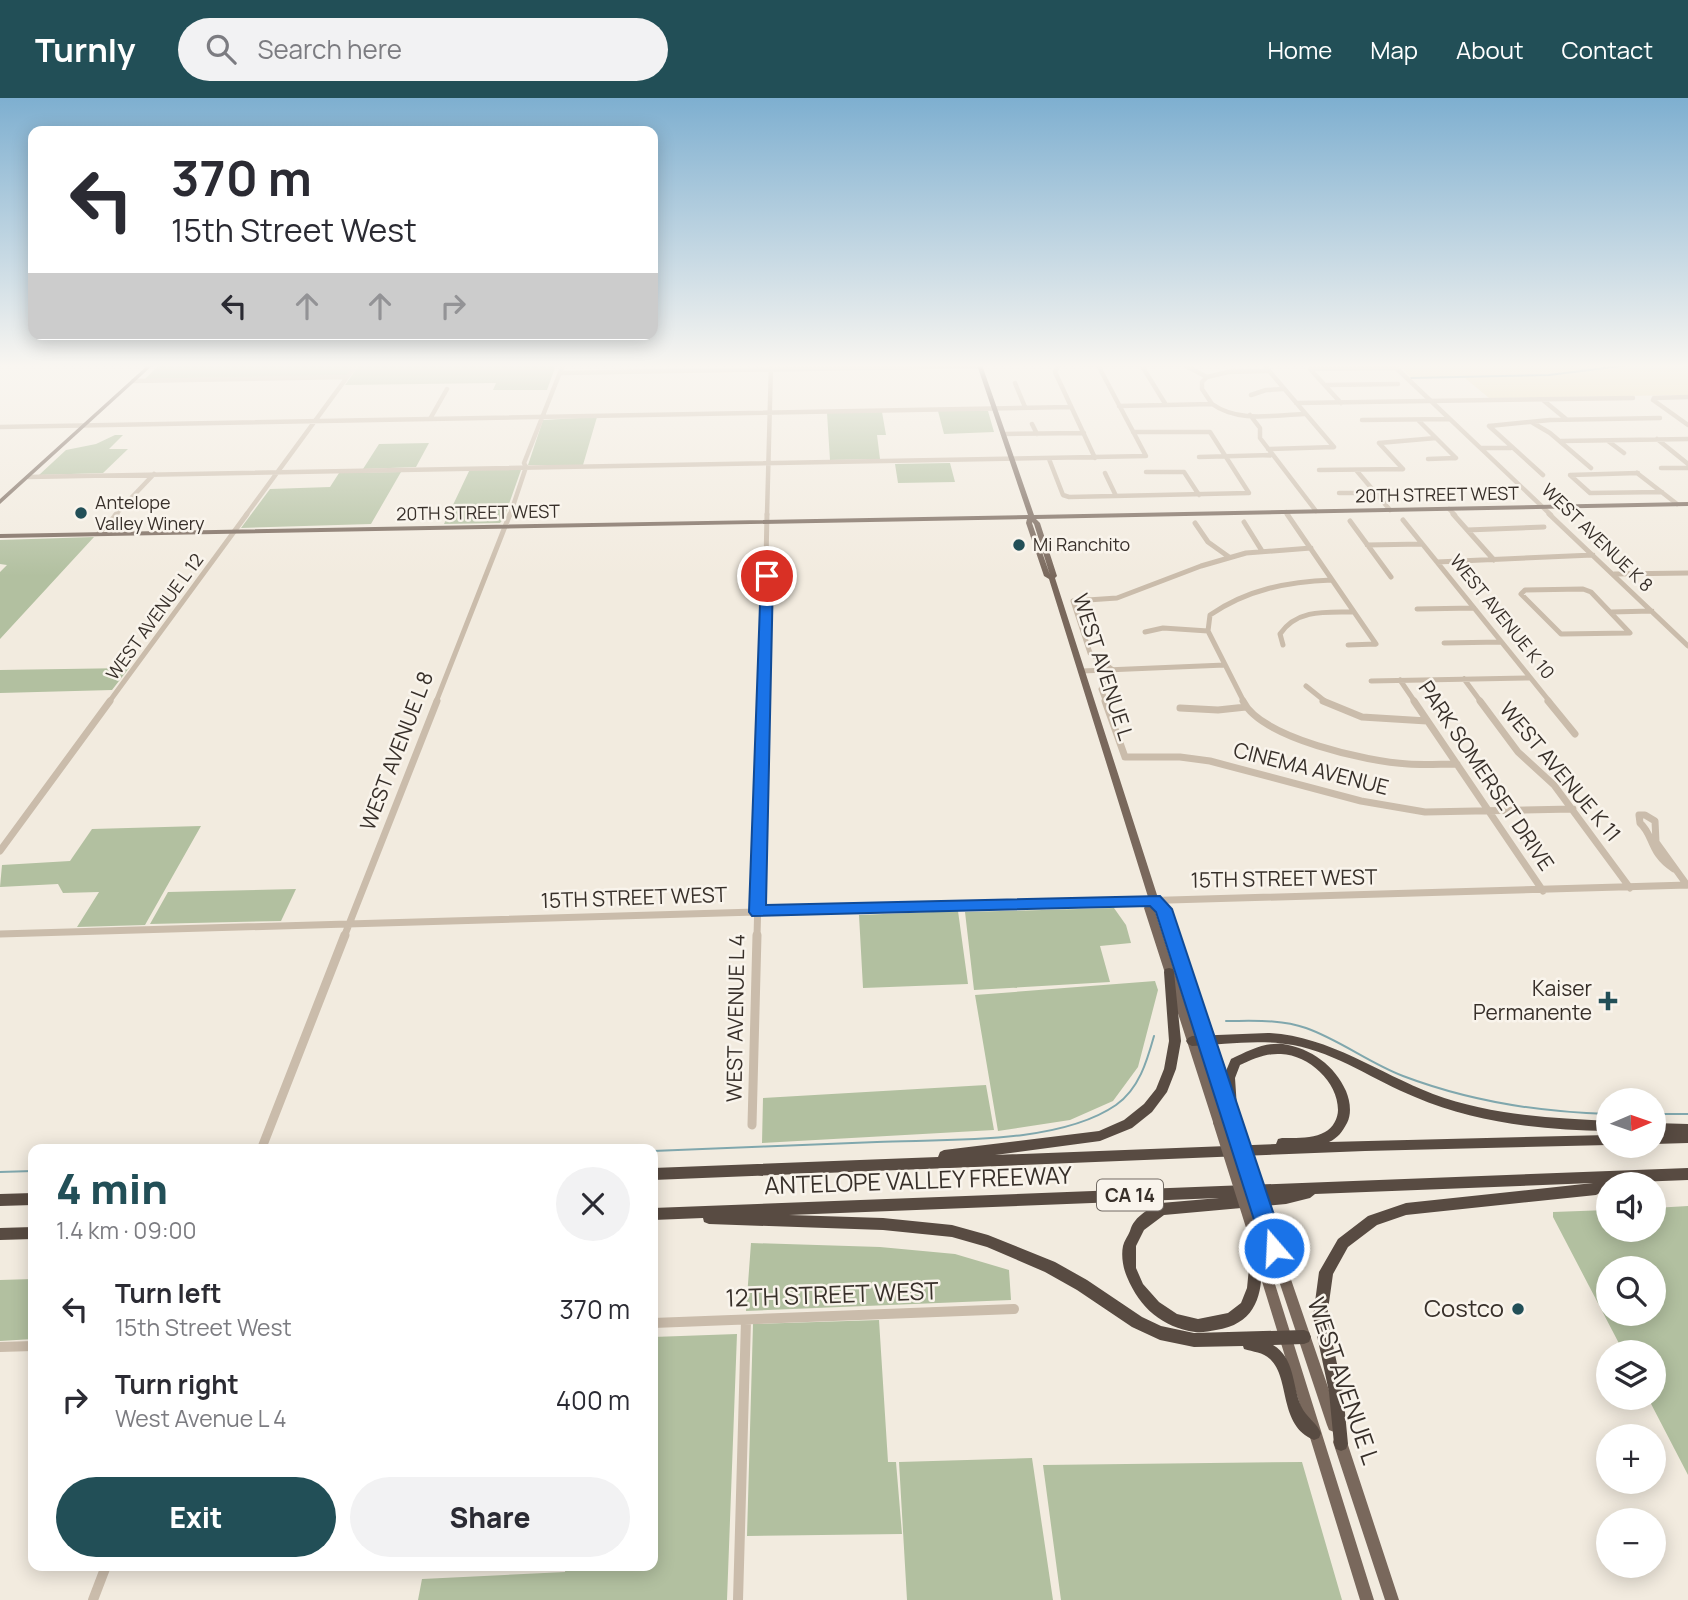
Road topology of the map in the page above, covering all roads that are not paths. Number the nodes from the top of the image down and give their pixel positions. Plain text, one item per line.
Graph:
1 (74, 435) edge
2 (306, 435) edge
3 (534, 435) edge
4 (769, 435) edge
5 (1003, 435) edge
6 (1085, 435) edge
7 (1135, 435) edge
8 (1212, 435) edge
9 (1260, 435) edge
10 (1323, 435) edge
11 (1433, 435) edge
12 (1467, 435) edge
13 (1499, 435) edge
14 (1552, 435) edge
15 (1436, 438) junction
16 (1657, 439) junction
17 (1688, 439) edge
18 (1608, 440) junction
19 (1561, 441) junction
20 (1511, 447) junction
21 (1480, 448) junction
22 (1269, 449) junction
23 (1624, 453) dead end
24 (1273, 455) junction
25 (1199, 457) dead end
26 (1227, 457) junction
27 (1049, 458) junction
28 (1095, 458) junction
29 (1012, 459) junction
30 (1428, 459) dead end
31 (770, 463) junction
32 (1688, 466) edge
33 (526, 467) junction
34 (1591, 468) dead end
35 (1661, 468) dead end
36 (1319, 470) dead end
37 (1356, 470) junction
38 (279, 472) junction
39 (1146, 472) dead end
40 (1105, 473) dead end
41 (154, 474) junction
42 (1543, 475) dead end
43 (28, 477) junction
44 (1662, 492) junction
45 (1375, 493) junction
46 (1339, 494) dead end
47 (1199, 495) junction
48 (1116, 496) junction
49 (0, 502) edge
50 (1677, 504) junction
51 (1688, 504) edge
52 (1544, 507) junction
53 (1449, 509) junction
54 (1390, 510) junction
55 (1316, 511) junction
56 (1286, 512) junction
57 (1031, 517) junction
58 (1403, 520) dead end
59 (1350, 521) dead end
60 (769, 522) junction
61 (1244, 522) dead end
62 (1195, 523) dead end
63 (505, 526) junction
64 (1544, 527) dead end
65 (1467, 530) junction
66 (235, 531) junction
67 (99, 533) junction
68 (0, 536) edge
69 (1422, 544) junction
70 (1367, 545) junction
71 (1311, 548) junction
72 (1262, 551) junction
73 (1594, 555) junction
74 (1229, 557) junction
75 (1494, 560) junction
76 (1437, 562) junction
77 (1688, 573) edge
78 (1614, 575) junction
79 (1391, 577) dead end
80 (1332, 580) junction
81 (1474, 608) junction
82 (1417, 609) dead end
83 (1651, 611) junction
84 (1354, 612) junction
85 (1611, 612) junction
86 (1208, 631) junction
87 (1145, 632) dead end
88 (1501, 642) junction
89 (1444, 643) dead end
90 (1283, 645) dead end
91 (1349, 645) dead end
92 (1688, 646) edge
93 (1225, 665) junction
94 (1113, 670) junction
95 (1082, 671) junction
96 (1530, 678) junction
97 (1464, 679) junction
98 (1400, 680) junction
99 (1371, 681) dead end
100 (1306, 686) dead end
101 (1246, 707) junction
102 (1180, 708) dead end
103 (1427, 721) junction
104 (1576, 734) dead end
105 (1125, 757) junction
106 (1457, 764) junction
107 (1114, 768) junction
108 (1573, 809) junction
109 (1489, 811) junction
110 (1646, 828) junction
111 (1656, 829) junction
112 (0, 851) edge
113 (1674, 869) junction
114 (1688, 885) edge
115 (1630, 888) junction
116 (1543, 891) junction
117 (1154, 900) junction
118 (758, 912) junction
119 (350, 925) junction
120 (0, 933) edge
121 (1169, 971) junction
122 (1192, 1041) junction
123 (1206, 1041) junction
124 (1232, 1122) junction
125 (752, 1125) dead end
126 (1596, 1125) edge
127 (1666, 1128) edge
128 (1688, 1129) edge
129 (1688, 1138) edge
130 (1666, 1139) edge
131 (1596, 1140) edge
132 (263, 1144) edge
133 (1157, 1156) junction
134 (888, 1164) junction
135 (658, 1174) edge
136 (1688, 1174) edge
137 (1666, 1175) edge
138 (1596, 1177) edge
139 (1331, 1187) junction
140 (1596, 1189) edge
141 (28, 1199) edge
142 (0, 1200) edge
143 (658, 1215) edge
144 (658, 1215) edge
145 (1252, 1230) junction
146 (28, 1233) edge
147 (0, 1234) edge
148 (1014, 1309) dead end
149 (746, 1320) junction
150 (658, 1323) edge
151 (1304, 1337) junction
152 (1286, 1338) junction
153 (1231, 1339) junction
154 (28, 1346) edge
155 (0, 1347) edge
156 (1314, 1433) junction
157 (1341, 1444) junction
158 (104, 1571) edge
159 (93, 1600) edge
160 (738, 1600) edge
161 (1367, 1600) edge
162 (1392, 1600) edge

1 - 43 main road
2 - 38 street, WEST AVENUE L 12
3 - 33 street, WEST AVENUE L 8
4 - 31 street, WEST AVENUE L 4
5 - 29 main road, WEST AVENUE L
6 - 28 street
7 - 28 street
8 - 26 street
9 - 22 street
10 - 22 street
11 - 15 street
12 - 21 street, WEST AVENUE K 8
13 - 20 street
14 - 19 street
15 - 30 street
15 - 37 street
16 - 17 street
16 - 18 street
16 - 32 street
18 - 19 street
18 - 23 street
19 - 34 street
20 - 21 street
20 - 42 street
21 - 52 street, WEST AVENUE K 8
22 - 24 street
24 - 26 street
24 - 55 street
25 - 26 street
26 - 47 street
27 - 28 street
27 - 29 street
27 - 48 street
29 - 31 street
29 - 57 main road, WEST AVENUE L
31 - 33 street
31 - 60 street, WEST AVENUE L 4
32 - 35 street
33 - 38 street
33 - 63 street, WEST AVENUE L 8
36 - 37 street
37 - 45 street
38 - 41 street
38 - 66 street, WEST AVENUE L 12
39 - 47 street
40 - 48 street
41 - 43 street
41 - 67 street
43 - 49 main road
44 - 44 street
44 - 50 street
45 - 46 street
45 - 54 street
47 - 48 street
50 - 51 main road, 20TH STREET WEST
50 - 52 main road, 20TH STREET WEST
52 - 53 main road, 20TH STREET WEST
52 - 73 street, WEST AVENUE K 8
53 - 54 main road, 20TH STREET WEST
53 - 65 street
54 - 55 main road, 20TH STREET WEST
55 - 56 main road, 20TH STREET WEST
56 - 57 main road, 20TH STREET WEST
56 - 71 street
57 - 60 main road, 20TH STREET WEST
57 - 95 main road, WEST AVENUE L
58 - 69 street, WEST AVENUE K 10
59 - 70 street
60 - 63 main road, 20TH STREET WEST
60 - 118 street, WEST AVENUE L 4
61 - 72 street
62 - 74 street
63 - 66 main road, 20TH STREET WEST
63 - 119 street, WEST AVENUE L 8
64 - 65 street
65 - 75 street
66 - 67 main road, 20TH STREET WEST
66 - 112 street, WEST AVENUE L 12
67 - 68 main road, 20TH STREET WEST
69 - 70 street
69 - 76 street, WEST AVENUE K 10
70 - 79 street
71 - 72 street
71 - 80 street
72 - 74 street
73 - 75 street
73 - 78 street, WEST AVENUE K 8
74 - 94 street, WEST AVENUE L
75 - 76 street
76 - 81 street, WEST AVENUE K 10
77 - 78 street
78 - 83 street, WEST AVENUE K 8
80 - 84 street
80 - 86 street
81 - 82 street
81 - 88 street, WEST AVENUE K 10
83 - 85 street
83 - 92 street, WEST AVENUE K 8
84 - 90 street
84 - 91 street
85 - 85 street
86 - 87 street
86 - 93 street
88 - 89 street
88 - 96 street, WEST AVENUE K 10
93 - 94 street
93 - 101 street
94 - 95 street
94 - 105 street, WEST AVENUE L
95 - 107 main road, WEST AVENUE L
96 - 97 street
96 - 104 street, WEST AVENUE K 10
97 - 98 street
97 - 108 street, WEST AVENUE K 11
98 - 99 street
98 - 103 street, PARK SOMERSET DRIVE
100 - 103 street
101 - 102 street
101 - 106 street
103 - 106 street, PARK SOMERSET DRIVE
105 - 107 street, WEST AVENUE L
105 - 109 street, CINEMA AVENUE
106 - 109 street, PARK SOMERSET DRIVE
107 - 117 main road, WEST AVENUE L
108 - 109 street, CINEMA AVENUE
108 - 115 street, WEST AVENUE K 11
109 - 116 street, PARK SOMERSET DRIVE
110 - 111 street
110 - 111 street
110 - 113 street
111 - 113 street
113 - 114 street
114 - 115 street, 15TH STREET WEST
115 - 116 street, 15TH STREET WEST
116 - 117 street, 15TH STREET WEST
117 - 118 street, 15TH STREET WEST
117 - 121 main road, WEST AVENUE L
117 - 123 main road, WEST AVENUE L
118 - 119 street, 15TH STREET WEST
118 - 125 street, WEST AVENUE L 4
119 - 120 street, 15TH STREET WEST
119 - 132 street, WEST AVENUE L 8
121 - 122 main road, WEST AVENUE L
121 - 134 highway
122 - 123 highway
122 - 145 main road, WEST AVENUE L, bridge
123 - 124 main road, WEST AVENUE L
123 - 126 highway
124 - 133 highway
124 - 151 main road, WEST AVENUE L, bridge
127 - 128 highway
129 - 130 highway
131 - 133 highway, ANTELOPE VALLEY FREEWAY / CA 14
133 - 134 highway, ANTELOPE VALLEY FREEWAY / CA 14
134 - 135 highway, ANTELOPE VALLEY FREEWAY / CA 14
136 - 137 highway, ANTELOPE VALLEY FREEWAY / CA 14
138 - 139 highway, ANTELOPE VALLEY FREEWAY / CA 14
139 - 143 highway, ANTELOPE VALLEY FREEWAY / CA 14
139 - 145 highway
140 - 157 highway
141 - 142 highway
144 - 153 highway
145 - 152 main road, WEST AVENUE L
146 - 147 highway
148 - 149 street, 12TH STREET WEST
149 - 150 street, 12TH STREET WEST
149 - 160 street
151 - 152 highway
151 - 157 main road, WEST AVENUE L
152 - 153 highway
152 - 156 main road, WEST AVENUE L
153 - 156 highway
154 - 155 street
156 - 161 main road, WEST AVENUE L
157 - 162 main road, WEST AVENUE L
158 - 159 street

